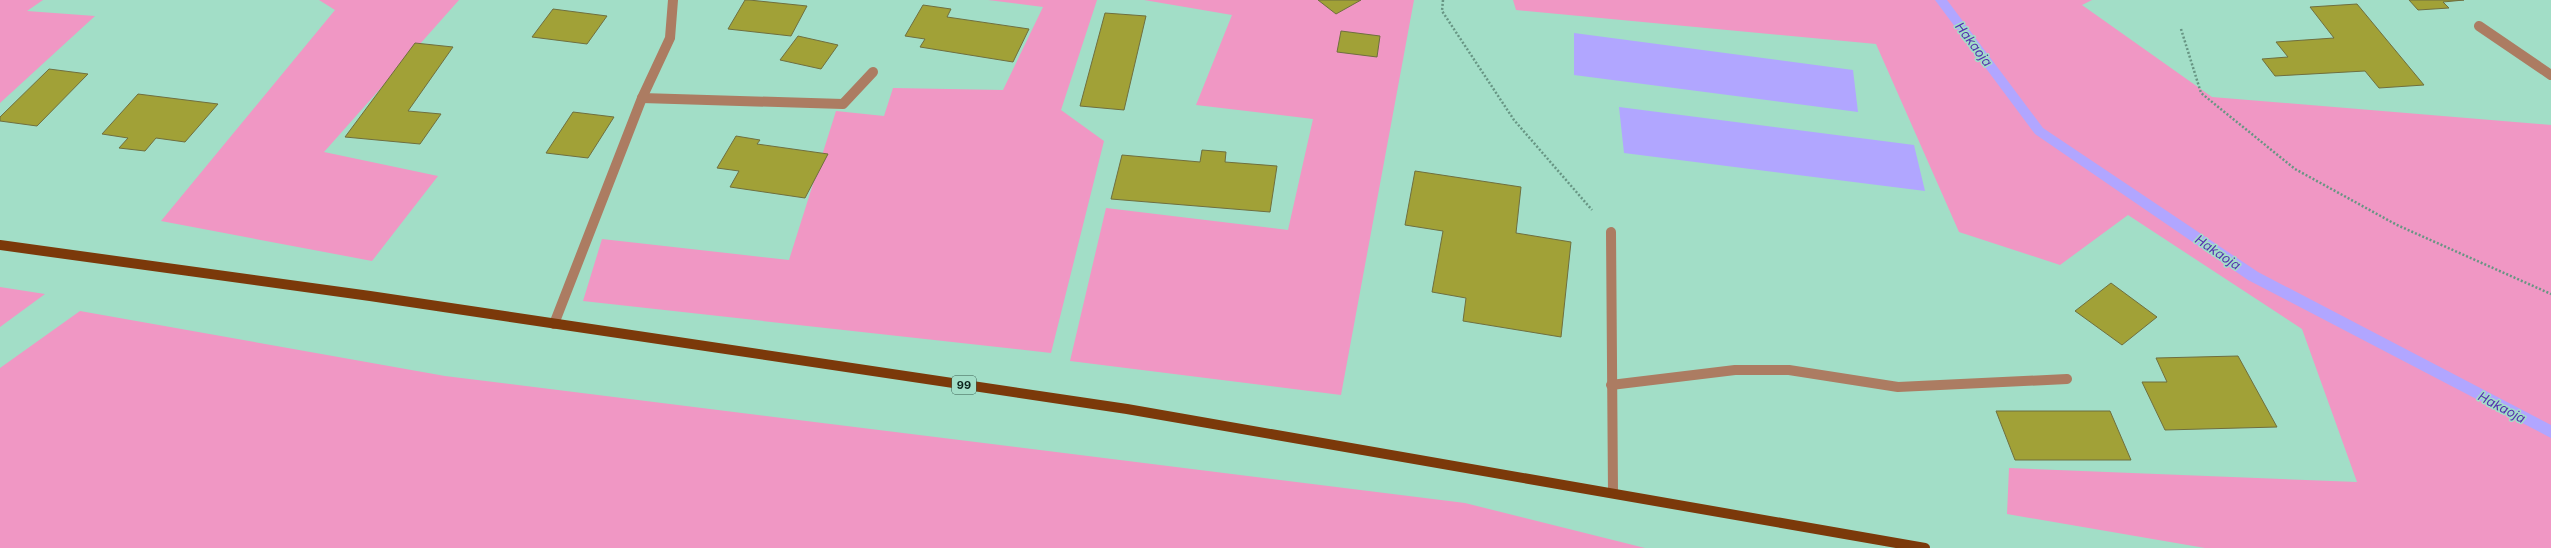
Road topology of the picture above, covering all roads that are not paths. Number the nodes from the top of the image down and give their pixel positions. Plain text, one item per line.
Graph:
1 (673, 0) edge
2 (2479, 26) dead end
3 (873, 72) dead end
4 (2551, 76) edge
5 (642, 98) junction
6 (1611, 232) road end
7 (0, 245) edge
8 (554, 324) junction
9 (2067, 379) dead end
10 (1611, 385) junction
11 (1612, 492) junction
12 (1925, 548) edge

1 - 5 street
2 - 4 street
3 - 5 street
5 - 8 street
6 - 10 street
7 - 8 main road, 99
8 - 11 main road, 99
9 - 10 street
10 - 11 street
11 - 12 main road, 99

